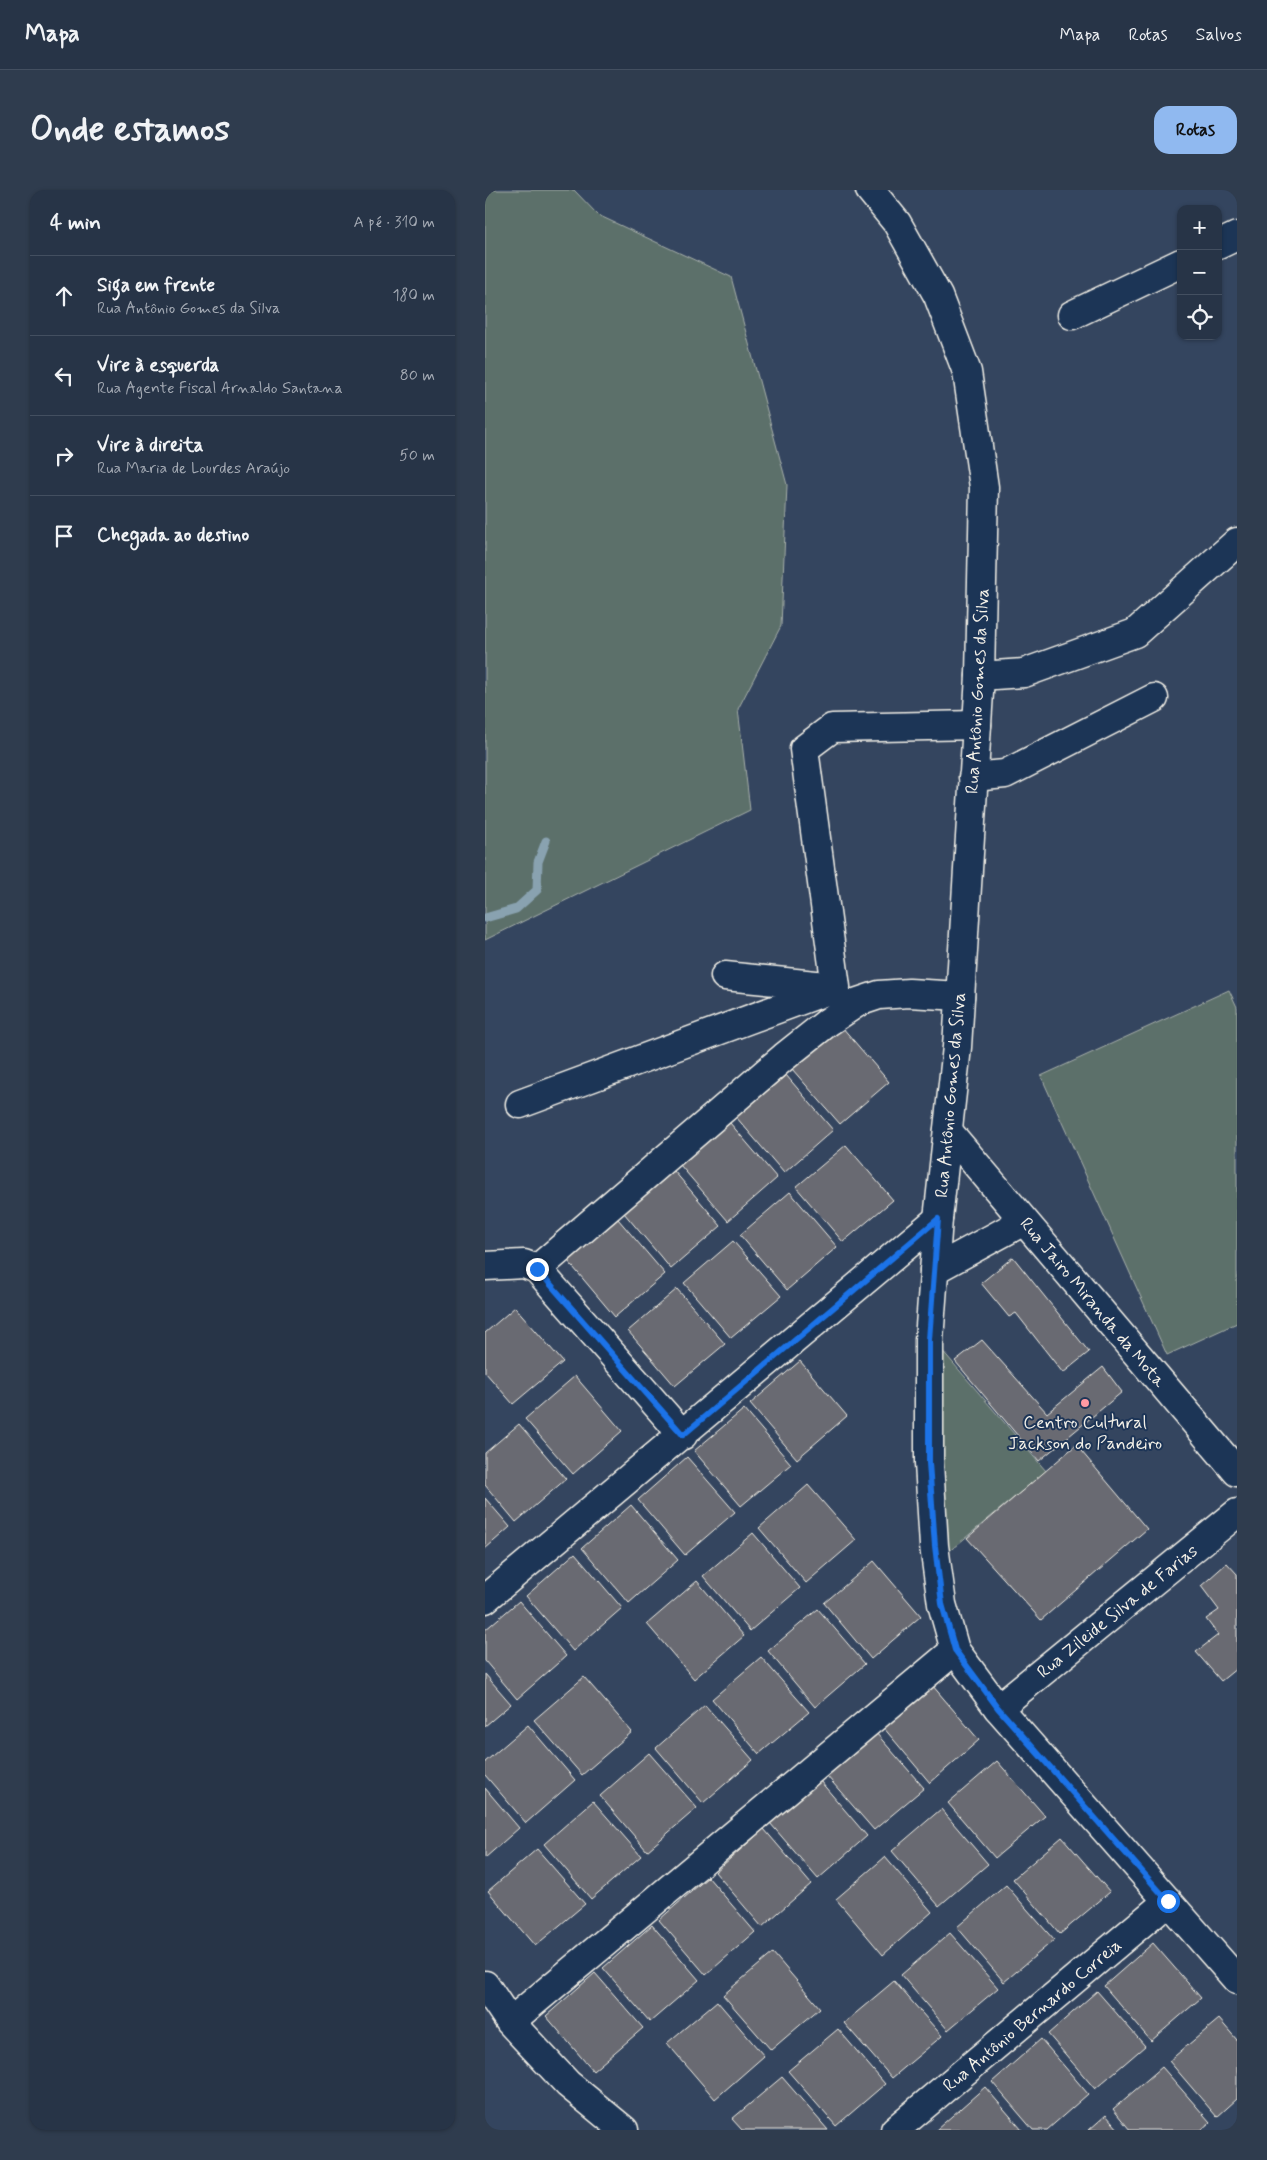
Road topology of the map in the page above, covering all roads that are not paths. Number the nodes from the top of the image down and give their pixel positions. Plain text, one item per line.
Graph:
1 (870, 190) edge
2 (1237, 236) edge
3 (1222, 243) edge
4 (1177, 265) edge
5 (1072, 315) dead end
6 (1237, 542) edge
7 (980, 676) junction
8 (1155, 698) dead end
9 (977, 725) junction
10 (973, 777) junction
11 (725, 976) dead end
12 (847, 994) junction
13 (960, 996) junction
14 (521, 1104) dead end
15 (948, 1131) junction
16 (938, 1219) junction
17 (1024, 1221) junction
18 (485, 1266) edge
19 (537, 1269) junction
20 (934, 1270) junction
21 (683, 1435) junction
22 (1237, 1472) edge
23 (1237, 1513) edge
24 (485, 1599) edge
25 (955, 1650) junction
26 (998, 1708) junction
27 (1168, 1901) junction
28 (1237, 1980) edge
29 (485, 1985) edge
30 (510, 2022) junction
31 (624, 2130) edge
32 (895, 2130) edge

1 - 7 street, Rua Antônio Gomes da Silva
2 - 3 street
4 - 5 street
6 - 7 street
7 - 9 street, Rua Antônio Gomes da Silva
8 - 10 street
9 - 10 street, Rua Antônio Gomes da Silva
9 - 12 street
10 - 13 street, Rua Antônio Gomes da Silva
11 - 12 street
12 - 13 street
12 - 14 street
12 - 19 street
13 - 15 street, Rua Antônio Gomes da Silva
15 - 16 street, Rua Antônio Gomes da Silva
15 - 17 street, Rua Jairo Miranda da Mota
16 - 20 street, Rua Antônio Gomes da Silva
16 - 21 street
17 - 20 street
17 - 22 street, Rua Jairo Miranda da Mota
18 - 19 street
19 - 21 street
20 - 25 street, Rua Antônio Gomes da Silva
21 - 24 street
23 - 26 street, Rua Zileide Silva de Farias
25 - 26 street, Rua Antônio Gomes da Silva
25 - 30 street
26 - 27 street, Rua Antônio Gomes da Silva
27 - 28 street, Rua Antônio Gomes da Silva
27 - 32 street, Rua Antônio Bernardo Correia
29 - 30 street
30 - 31 street

